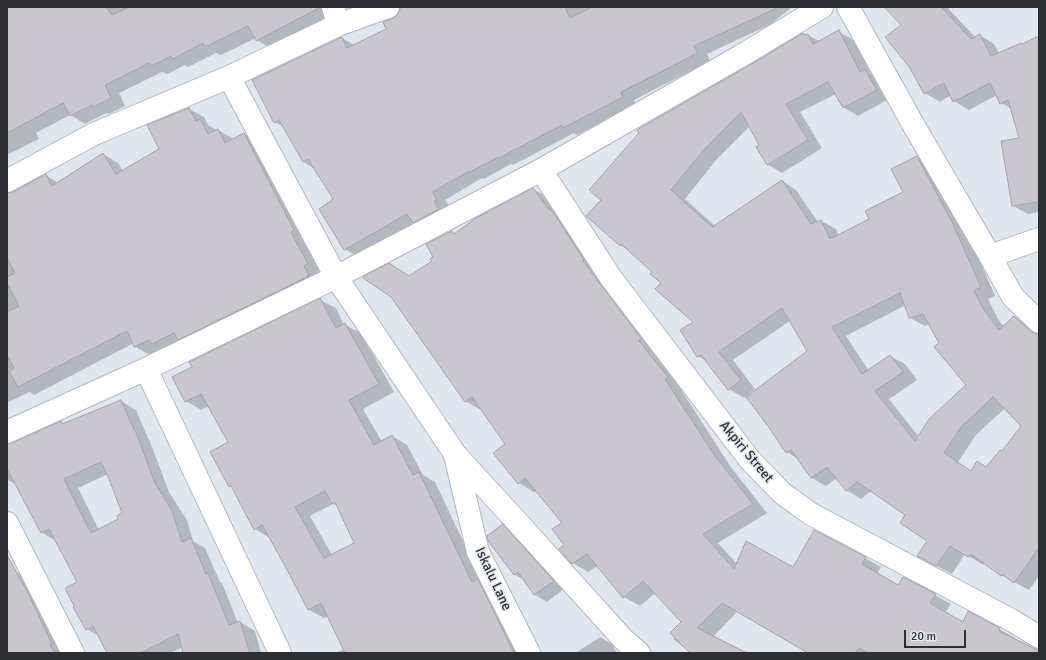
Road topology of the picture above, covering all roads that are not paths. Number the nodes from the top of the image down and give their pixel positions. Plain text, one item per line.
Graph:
1 (388, 7) edge
2 (822, 7) edge
3 (848, 7) edge
4 (335, 16) edge
5 (228, 77) junction
6 (541, 170) junction
7 (7, 181) edge
8 (1039, 238) edge
9 (990, 256) junction
10 (336, 277) junction
11 (1039, 322) edge
12 (146, 369) junction
13 (7, 432) edge
14 (455, 454) junction
15 (7, 523) edge
16 (1039, 637) edge
17 (73, 653) edge
18 (280, 653) edge
19 (529, 653) edge
20 (639, 653) edge

1 - 4 street
2 - 6 street
3 - 9 street
4 - 5 street
5 - 7 street
5 - 10 street
6 - 10 street
6 - 16 street, Akpiri Street
8 - 9 street
9 - 11 street
10 - 12 street
10 - 14 street
12 - 13 street
12 - 18 street
14 - 19 street, Iskalu Lane
14 - 20 street
15 - 17 street

